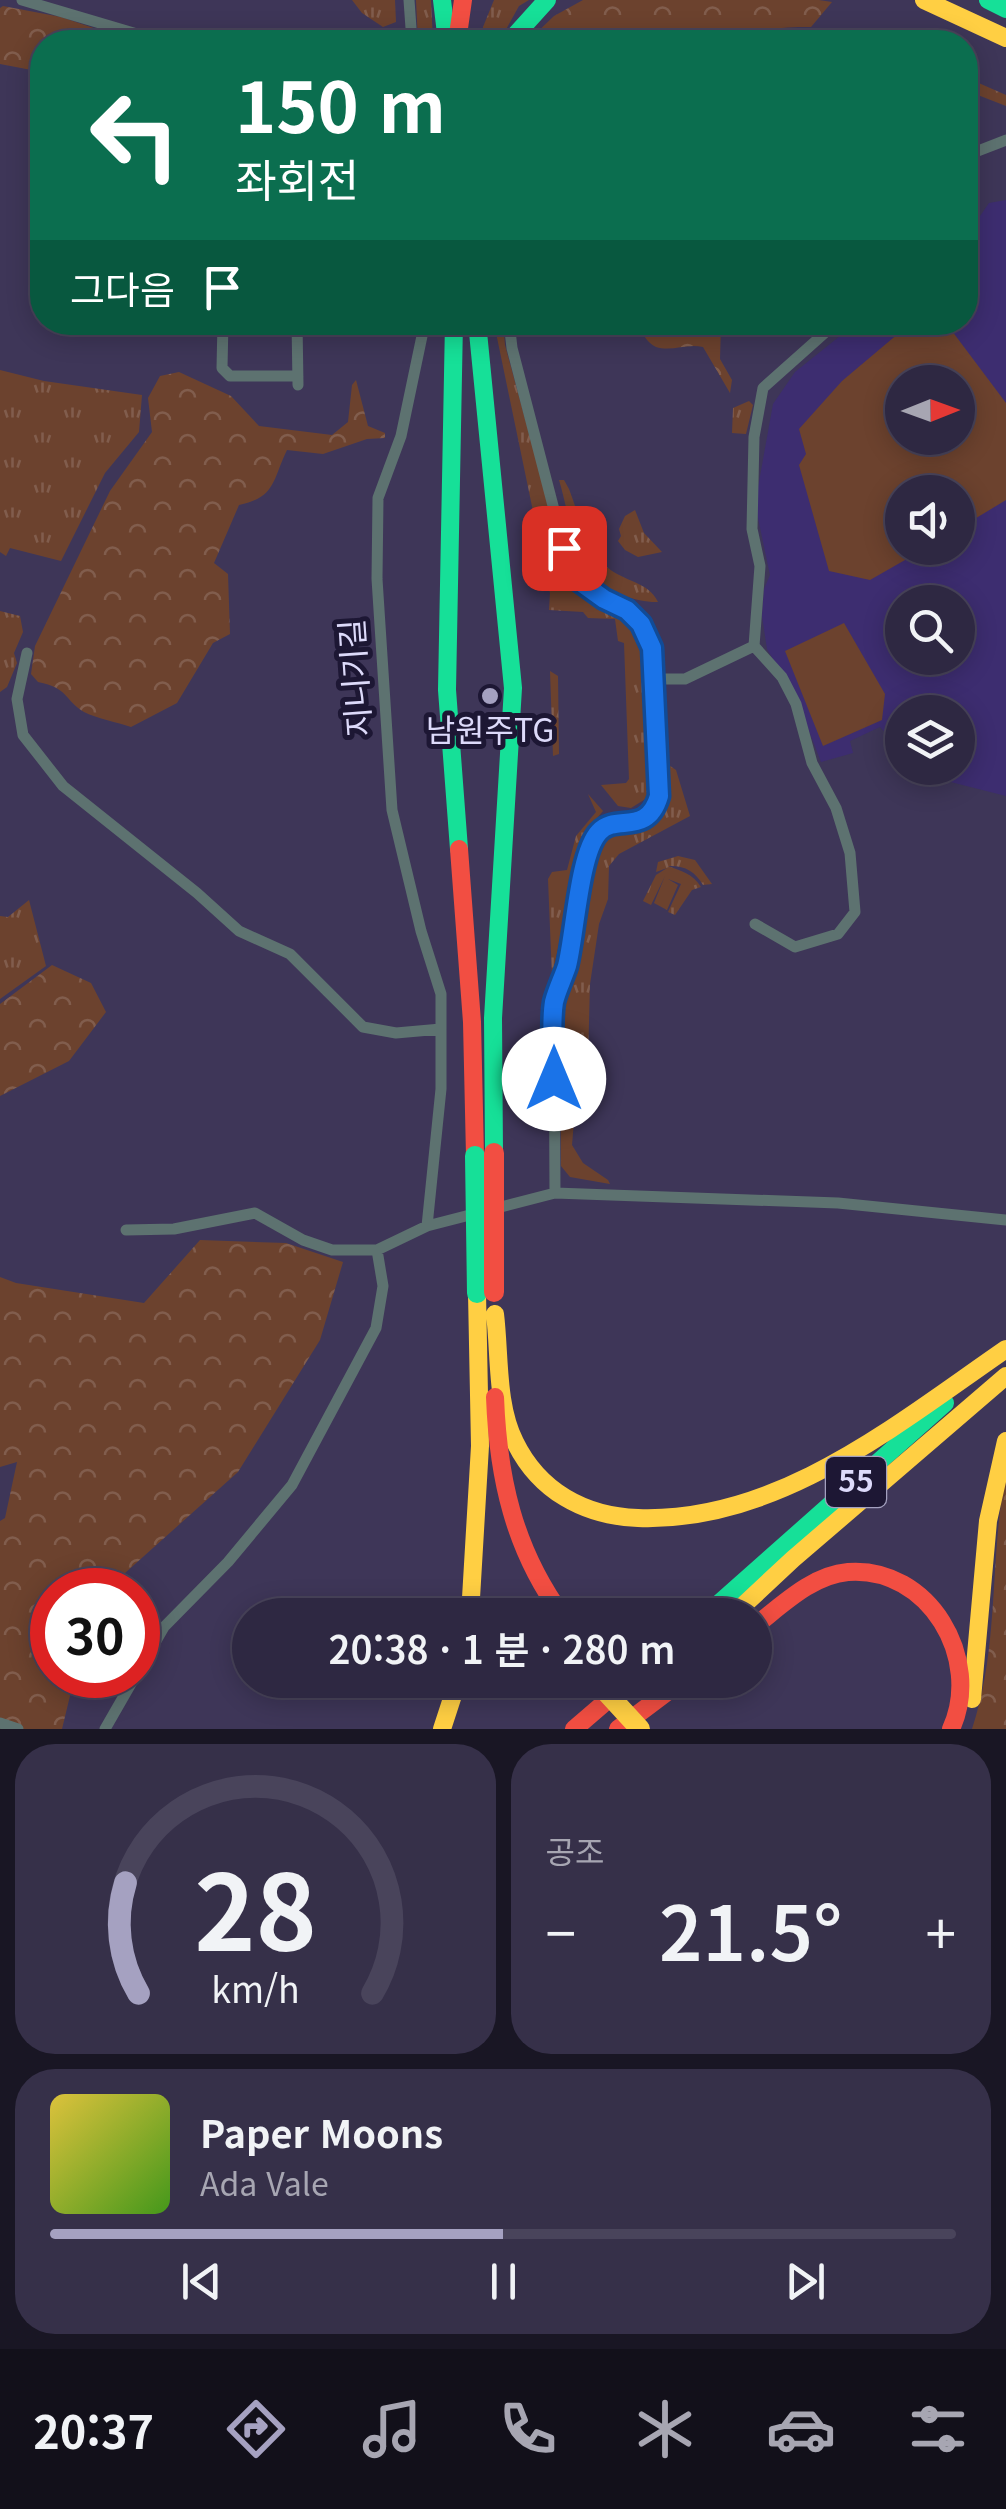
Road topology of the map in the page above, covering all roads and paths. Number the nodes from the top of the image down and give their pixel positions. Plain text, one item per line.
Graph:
1 (22, 0) edge
2 (409, 0) edge
3 (442, 0) edge
4 (463, 0) edge
5 (474, 0) edge
6 (547, 0) edge
7 (924, 0) edge
8 (988, 0) edge
9 (1006, 9) edge
10 (123, 30) edge
11 (411, 30) edge
12 (445, 30) edge
13 (459, 30) edge
14 (470, 30) edge
15 (520, 30) edge
16 (1006, 38) edge
17 (1006, 140) edge
18 (978, 151) edge
19 (223, 335) edge
20 (297, 335) edge
21 (422, 335) edge
22 (454, 335) edge
23 (479, 335) edge
24 (510, 335) edge
25 (822, 335) edge
26 (754, 646) junction
27 (27, 653) dead end
28 (653, 679) junction
29 (756, 924) dead end
30 (441, 1029) junction
31 (484, 1155) junction
32 (556, 1193) junction
33 (1006, 1220) edge
34 (427, 1226) junction
35 (126, 1230) dead end
36 (378, 1250) junction
37 (486, 1292) junction
38 (495, 1314) junction
39 (1006, 1349) edge
40 (1006, 1376) edge
41 (1006, 1441) edge
42 (480, 1446) junction
43 (471, 1598) edge
44 (536, 1598) edge
45 (548, 1598) edge
46 (725, 1598) edge
47 (751, 1598) edge
48 (772, 1613) edge
49 (160, 1633) edge
50 (122, 1698) edge
51 (452, 1698) edge
52 (610, 1698) edge
53 (612, 1698) edge
54 (629, 1698) edge
55 (646, 1698) edge
56 (659, 1698) edge
57 (0, 1723) edge
58 (18, 1729) edge
59 (105, 1729) edge
60 (442, 1729) edge
61 (574, 1729) edge
62 (615, 1729) edge
63 (640, 1729) edge
64 (655, 1729) edge
65 (951, 1729) edge
66 (962, 1729) edge

1 - 10 street
2 - 11 street
3 - 12 main road
4 - 13 main road
5 - 14 main road
6 - 15 main road
7 - 16 main road
8 - 9 main road
17 - 18 street
19 - 20 street
21 - 30 street, 지니기길
22 - 31 main road
23 - 31 main road
24 - 28 street
25 - 26 street
26 - 28 street
26 - 29 street
27 - 30 street
28 - 32 street
30 - 34 street, 지니기길
31 - 37 main road, bridge
32 - 33 street
32 - 34 street
34 - 36 street
35 - 36 street
36 - 49 street
37 - 38 main road
37 - 42 main road
38 - 39 main road
38 - 45 main road
39 - 46 main road, 55
40 - 47 main road, 55
41 - 66 main road
42 - 43 main road
42 - 44 main road
48 - 65 main road
50 - 59 street
51 - 60 main road
52 - 61 main road
53 - 63 main road, bridge
54 - 64 main road
55 - 62 main road
56 - 62 main road
57 - 58 street

